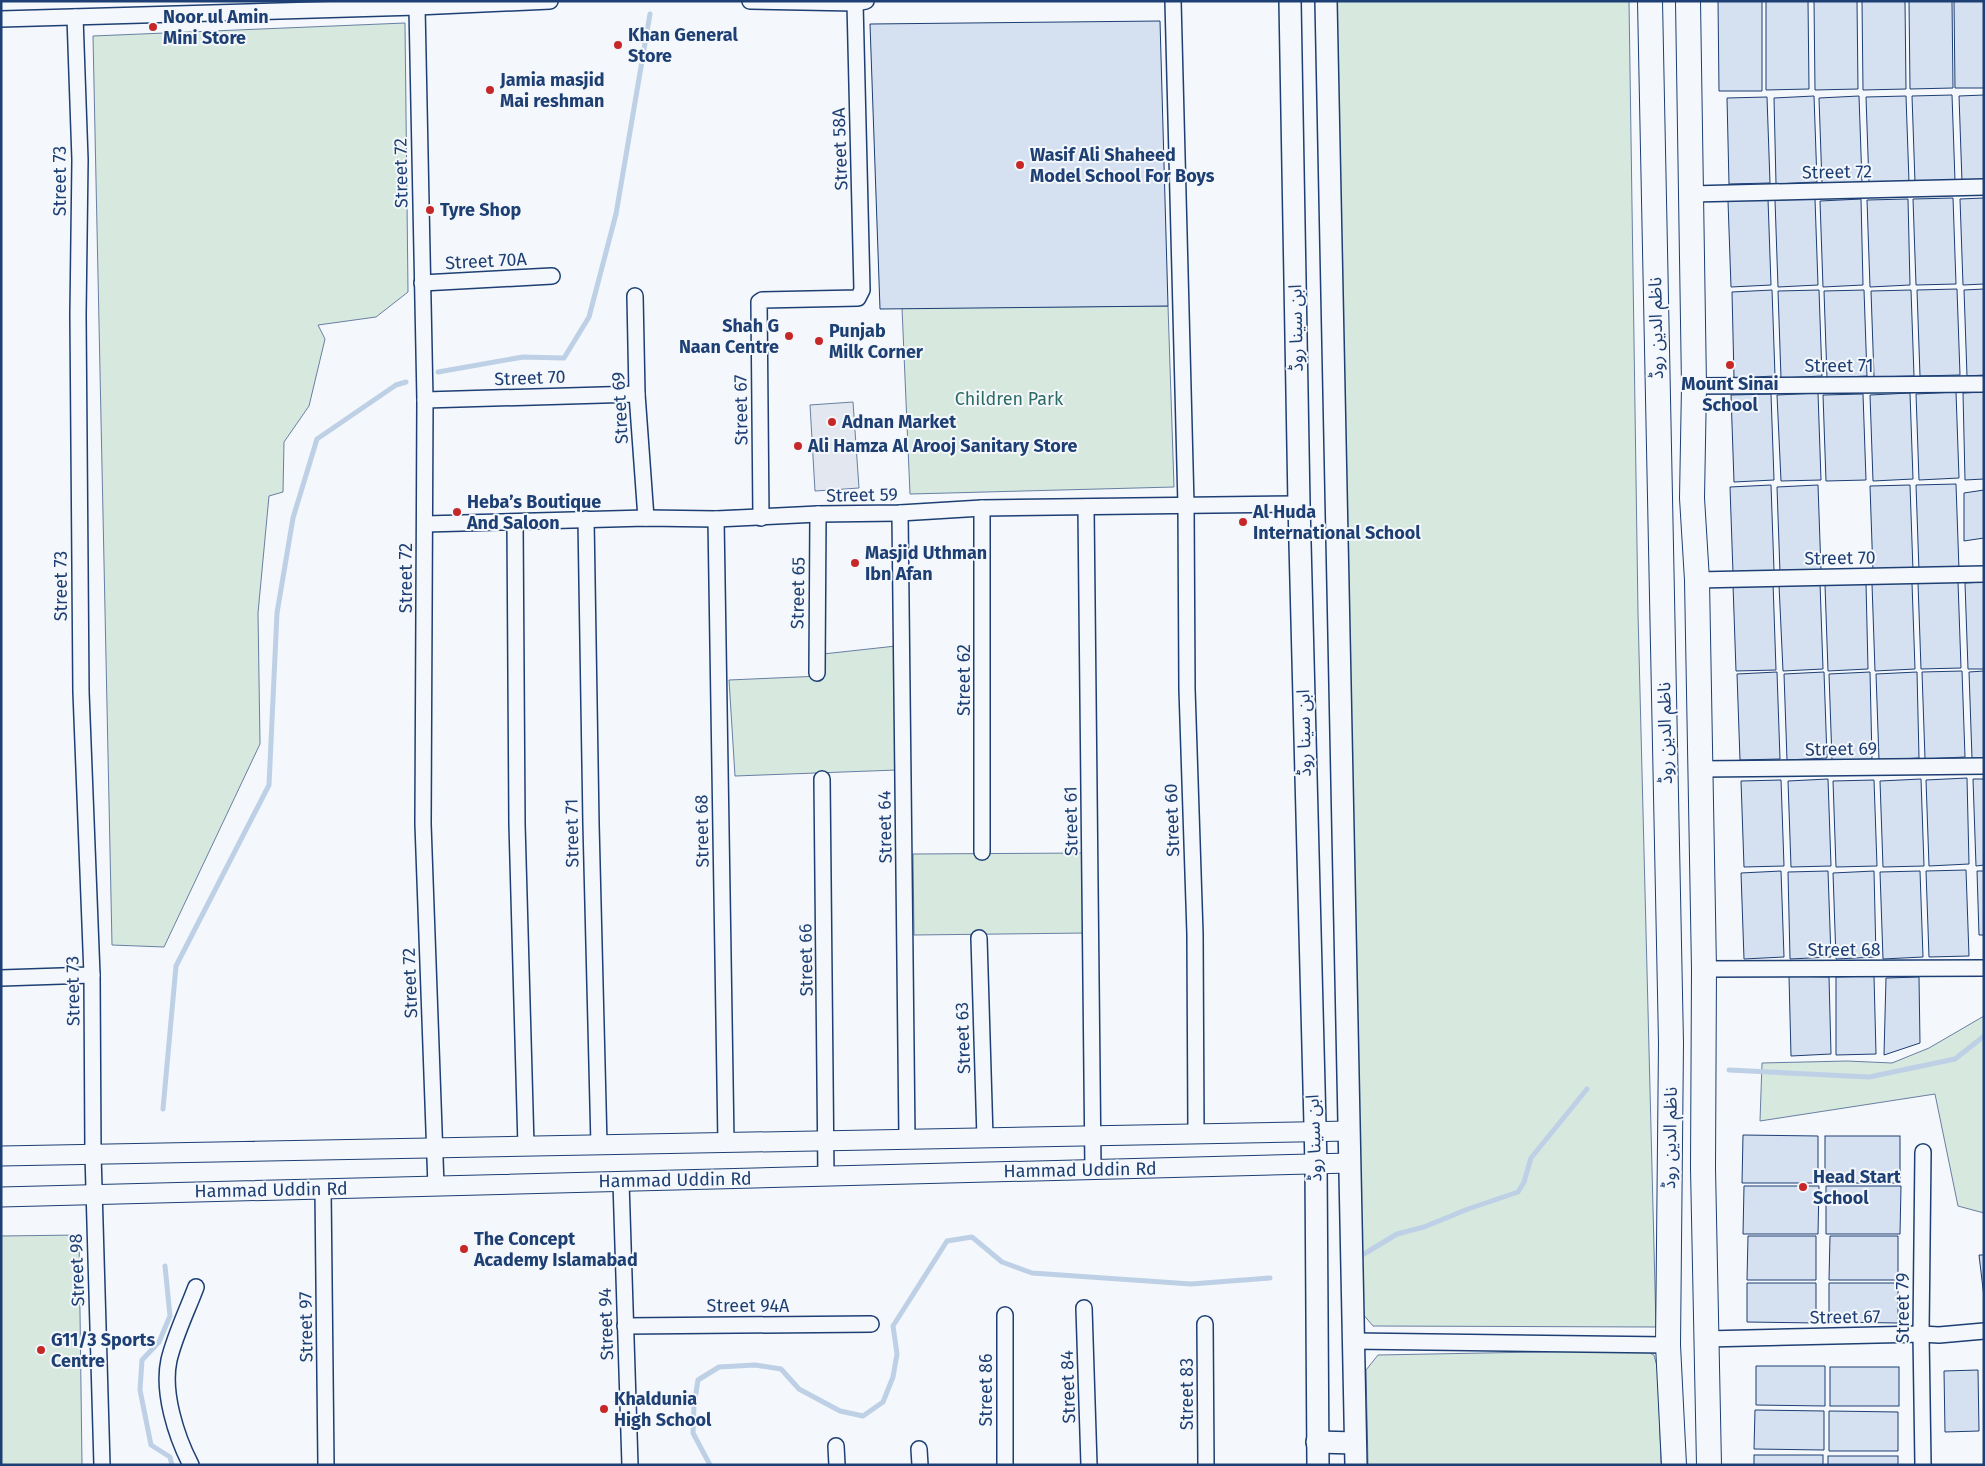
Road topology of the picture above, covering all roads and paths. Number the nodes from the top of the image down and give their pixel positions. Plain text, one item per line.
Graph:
1 (550, 1) edge
2 (750, 1) edge
3 (1173, 1) edge
4 (1290, 1) edge
5 (1326, 1) edge
6 (1650, 1) edge
7 (1688, 1) edge
8 (860, 2) edge
9 (387, 5) edge
10 (276, 6) edge
11 (175, 7) edge
12 (417, 7) junction
13 (75, 17) junction
14 (1, 19) edge
15 (1690, 100) junction
16 (1651, 102) junction
17 (1984, 187) edge
18 (1691, 194) junction
19 (552, 276) dead end
20 (422, 283) junction
21 (635, 296) dead end
22 (759, 302) joint
23 (1984, 384) edge
24 (1694, 386) junction
25 (637, 394) junction
26 (425, 400) junction
27 (1299, 504) junction
28 (1086, 506) junction
29 (1186, 506) junction
30 (982, 508) junction
31 (900, 513) junction
32 (818, 514) junction
33 (646, 518) junction
34 (761, 518) junction
35 (586, 519) junction
36 (716, 519) junction
37 (515, 522) junction
38 (425, 524) junction
39 (1984, 574) edge
40 (1697, 580) junction
41 (817, 673) dead end
42 (1984, 766) edge
43 (1700, 769) junction
44 (822, 779) dead end
45 (982, 852) dead end
46 (979, 938) dead end
47 (1984, 968) edge
48 (1704, 969) junction
49 (92, 976) junction
50 (1, 978) edge
51 (1704, 1042) junction
52 (1671, 1043) junction
53 (1349, 1131) junction
54 (1314, 1132) junction
55 (1196, 1134) junction
56 (1094, 1136) junction
57 (985, 1138) junction
58 (907, 1139) junction
59 (826, 1141) junction
60 (726, 1142) junction
61 (599, 1145) junction
62 (526, 1146) junction
63 (435, 1148) junction
64 (1923, 1152) dead end
65 (93, 1154) junction
66 (1, 1156) edge
67 (1350, 1163) junction
68 (1316, 1164) junction
69 (1093, 1170) junction
70 (826, 1177) junction
71 (621, 1182) junction
72 (436, 1186) junction
73 (323, 1189) junction
74 (94, 1195) junction
75 (1, 1198) edge
76 (196, 1287) dead end
77 (1084, 1308) dead end
78 (1005, 1316) dead end
79 (871, 1324) dead end
80 (1205, 1324) dead end
81 (625, 1326) junction
82 (1984, 1331) edge
83 (1921, 1334) junction
84 (1706, 1339) junction
85 (1353, 1341) junction
86 (1668, 1346) junction
87 (1708, 1428) junction
88 (1674, 1430) junction
89 (1317, 1442) junction
90 (1356, 1443) junction
91 (836, 1446) dead end
92 (919, 1448) dead end
93 (102, 1465) edge
94 (191, 1465) edge
95 (326, 1465) edge
96 (630, 1465) edge
97 (836, 1465) edge
98 (920, 1465) edge
99 (1005, 1465) edge
100 (1089, 1465) edge
101 (1206, 1465) edge
102 (1318, 1465) edge
103 (1356, 1465) edge
104 (1674, 1465) edge
105 (1709, 1465) edge
106 (1923, 1465) edge

1 - 12 street
2 - 8 street
3 - 29 street, Street 60
4 - 27 main road, ابن سینا روڈ
5 - 53 main road, ابن سینا روڈ
6 - 16 main road, ناظم الدین روڈ
7 - 15 main road, ناظم الدین روڈ
8 - 22 street, Street 58A
9 - 10 street
9 - 12 street
10 - 11 street
11 - 13 street
12 - 20 street, Street 72
13 - 14 street
13 - 49 street, Street 73
15 - 16 main road
15 - 18 main road, ناظم الدین روڈ
16 - 52 main road, ناظم الدین روڈ
17 - 18 street, Street 72
18 - 24 main road, ناظم الدین روڈ
19 - 20 street, Street 70A
20 - 26 street, Street 72
21 - 25 street, Street 69
22 - 34 street, Street 67
23 - 24 street, Street 71
24 - 40 main road, ناظم الدین روڈ
25 - 26 street, Street 70
25 - 33 street, Street 69
26 - 38 street, Street 72
27 - 29 street, Street 59
27 - 54 main road, ابن سینا روڈ
28 - 29 street, Street 59
28 - 30 street, Street 59
28 - 56 street, Street 61
29 - 55 street, Street 60
30 - 31 street, Street 59
30 - 45 street, Street 62
31 - 32 street, Street 59
31 - 58 street, Street 64
32 - 34 street, Street 59
32 - 41 street, Street 65
33 - 35 street, Street 59
33 - 36 street, Street 59
34 - 36 street, Street 59
35 - 37 street, Street 59
35 - 61 street, Street 71
36 - 60 street, Street 68
37 - 38 street, Street 59
37 - 62 street
38 - 63 street, Street 72
39 - 40 street, Street 70
40 - 43 main road, ناظم الدین روڈ
42 - 43 street, Street 69
43 - 48 main road, ناظم الدین روڈ
44 - 59 street, Street 66
46 - 57 street, Street 63
47 - 48 street, Street 68
48 - 51 main road, ناظم الدین روڈ
49 - 50 street
49 - 65 street, Street 73
51 - 52 main road
51 - 84 main road, ناظم الدین روڈ
52 - 86 main road, ناظم الدین روڈ
53 - 54 street, Hammad Uddin Rd
53 - 67 main road, ابن سینا روڈ
54 - 55 street, Hammad Uddin Rd
54 - 68 main road, ابن سینا روڈ
55 - 56 street, Hammad Uddin Rd
56 - 57 street, Hammad Uddin Rd
56 - 69 street, Street 61
57 - 58 street, Hammad Uddin Rd
58 - 59 street, Hammad Uddin Rd
59 - 60 street, Hammad Uddin Rd
59 - 70 street, Street 66
60 - 61 street, Hammad Uddin Rd
61 - 62 street, Hammad Uddin Rd
62 - 63 street, Hammad Uddin Rd
63 - 65 street, Hammad Uddin Rd
63 - 72 street, Street 72
64 - 83 street, Street 79
65 - 66 street, Hammad Uddin Rd
65 - 74 street, Street 73
67 - 68 street, Hammad Uddin Rd
67 - 85 main road, ابن سینا روڈ
68 - 69 street, Hammad Uddin Rd
68 - 89 main road, ابن سینا روڈ
69 - 70 street, Hammad Uddin Rd
70 - 71 street, Hammad Uddin Rd
71 - 72 street, Hammad Uddin Rd
71 - 81 street, Street 94
72 - 73 street, Hammad Uddin Rd
73 - 74 street, Hammad Uddin Rd
73 - 95 street, Street 97
74 - 75 street, Hammad Uddin Rd
74 - 93 street, Street 98
76 - 94 street
77 - 100 street, Street 84
78 - 99 street, Street 86
79 - 81 street, Street 94A
80 - 101 street, Street 83
81 - 96 street, Street 94
82 - 83 street, Street 67
83 - 84 street, Street 67
83 - 106 street, Street 79
84 - 87 main road, ناظم الدین روڈ
85 - 86 street
85 - 90 main road, ابن سینا روڈ
86 - 88 main road, ناظم الدین روڈ
87 - 88 main road
87 - 105 main road, ناظم الدین روڈ
88 - 104 main road, ناظم الدین روڈ
89 - 90 main road
89 - 102 main road, ابن سینا روڈ
90 - 103 main road, ابن سینا روڈ
91 - 97 street
92 - 98 street

